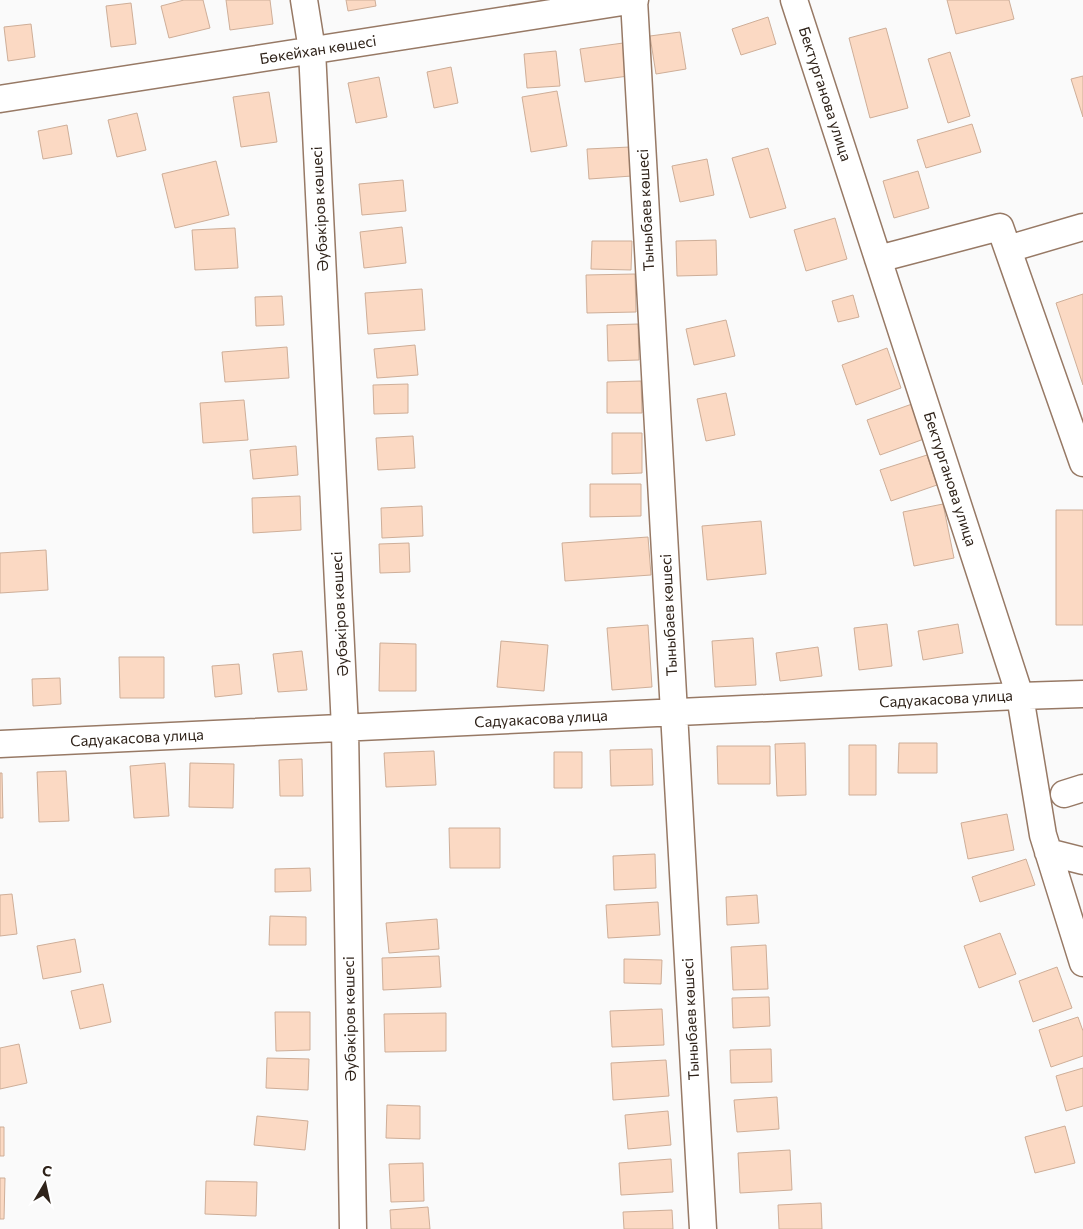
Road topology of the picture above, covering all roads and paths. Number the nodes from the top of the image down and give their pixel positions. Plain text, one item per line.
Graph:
1 (304, 0) edge
2 (635, 0) edge
3 (796, 0) edge
4 (312, 50) junction
5 (0, 99) edge
6 (1083, 227) edge
7 (1008, 249) junction
8 (878, 259) junction
9 (1083, 462) edge
10 (1083, 694) edge
11 (1020, 696) junction
12 (674, 712) junction
13 (345, 728) junction
14 (0, 744) edge
15 (1048, 852) junction
16 (1083, 861) edge
17 (1083, 963) edge
18 (353, 1229) edge
19 (703, 1229) edge

1 - 4 street, Әубәкіров көшесі
2 - 4 street, Бөкейхан көшесі
2 - 12 street, Тыныбаев көшесі
3 - 8 street, Бектурганова улица
4 - 5 street, Бөкейхан көшесі
4 - 13 street, Әубәкіров көшесі
6 - 7 street
7 - 8 street
7 - 9 street
8 - 11 street, Бектурганова улица
10 - 11 street, Садуакасова улица
11 - 12 street, Садуакасова улица
11 - 15 street, Бектурганова улица
12 - 13 street, Садуакасова улица
12 - 19 street, Тыныбаев көшесі
13 - 14 street, Садуакасова улица
13 - 18 street, Әубәкіров көшесі
15 - 16 street
15 - 17 street, Бектурганова улица

